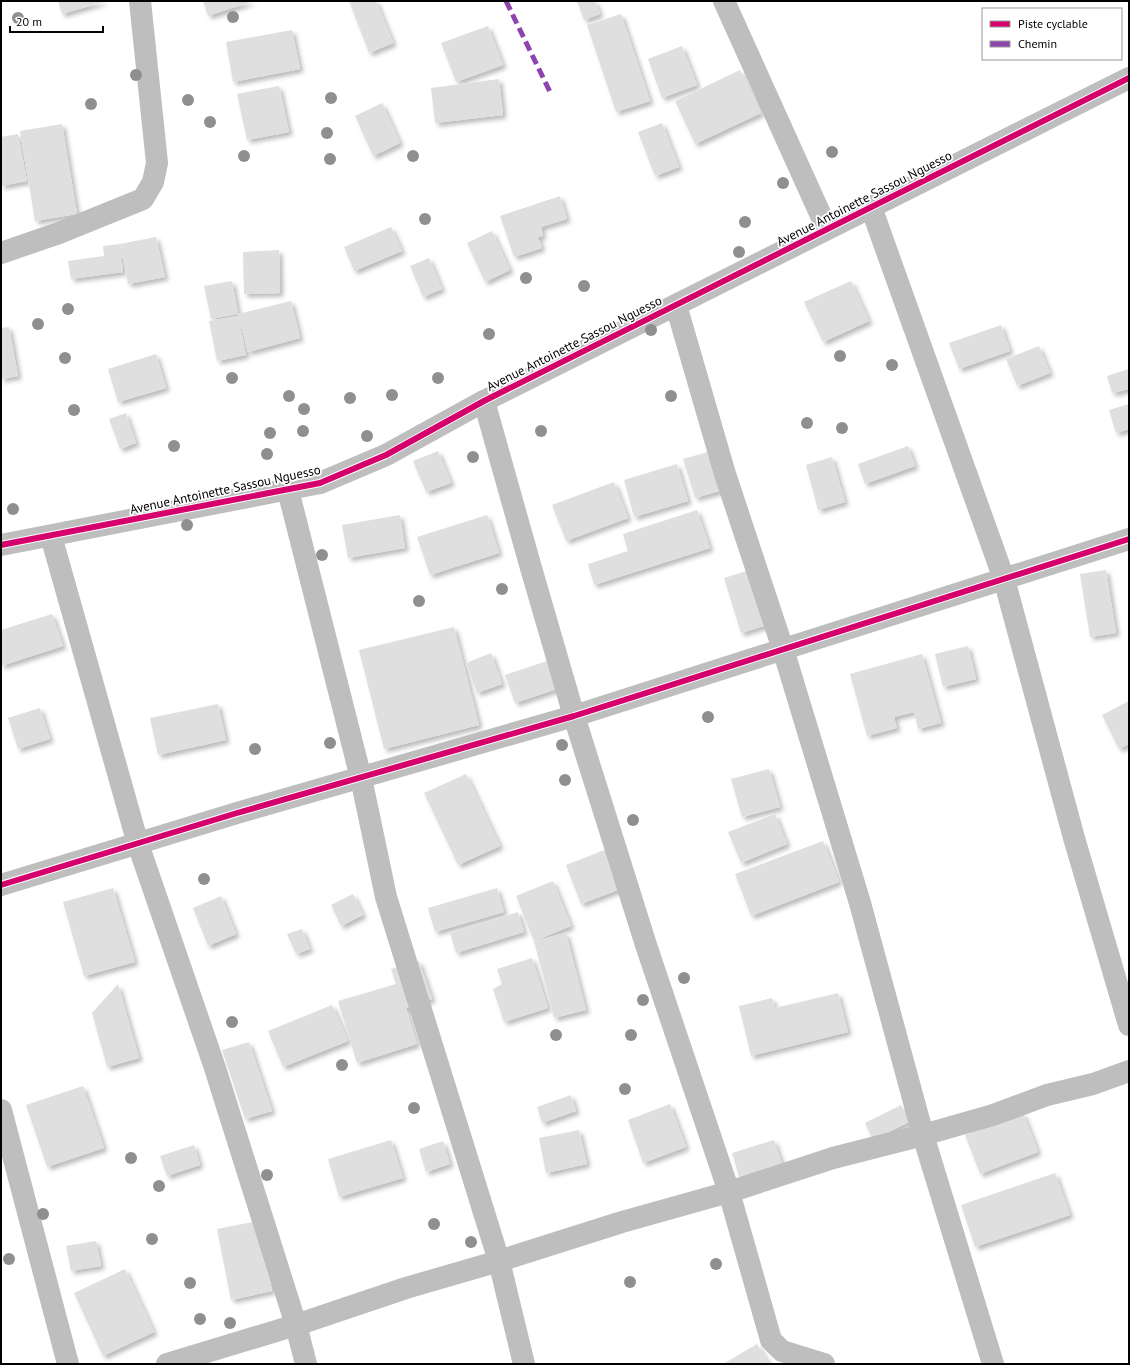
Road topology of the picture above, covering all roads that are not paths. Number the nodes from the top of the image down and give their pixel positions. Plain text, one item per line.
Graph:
1 (140, 1) edge
2 (724, 1) edge
3 (1129, 78) edge
4 (871, 207) junction
5 (827, 229) junction
6 (1, 253) edge
7 (676, 305) junction
8 (484, 401) junction
9 (288, 490) junction
10 (51, 536) junction
11 (1129, 539) edge
12 (1, 545) edge
13 (1004, 579) junction
14 (783, 649) junction
15 (574, 716) junction
16 (361, 778) junction
17 (138, 844) junction
18 (1, 885) edge
19 (1129, 1025) edge
20 (1129, 1071) edge
21 (1, 1110) edge
22 (924, 1135) junction
23 (729, 1192) junction
24 (499, 1261) junction
25 (296, 1325) junction
26 (68, 1364) edge
27 (168, 1364) edge
28 (306, 1364) edge
29 (524, 1364) edge
30 (824, 1364) edge
31 (993, 1364) edge

1 - 6 street
2 - 5 street
3 - 4 street, Avenue Antoinette Sassou Nguesso
4 - 5 street, Avenue Antoinette Sassou Nguesso
4 - 13 street
5 - 7 street, Avenue Antoinette Sassou Nguesso
7 - 8 street, Avenue Antoinette Sassou Nguesso
7 - 14 street
8 - 9 street, Avenue Antoinette Sassou Nguesso
8 - 15 street
9 - 10 street, Avenue Antoinette Sassou Nguesso
9 - 16 street
10 - 12 street, Avenue Antoinette Sassou Nguesso
10 - 17 street
11 - 13 street
13 - 14 street
13 - 19 street
14 - 15 street
14 - 22 street
15 - 16 street
15 - 23 street
16 - 17 street
16 - 24 street
17 - 18 street
17 - 25 street
20 - 22 street
21 - 26 street
22 - 23 street
22 - 31 street
23 - 24 street
23 - 30 street
24 - 25 street
24 - 29 street
25 - 27 street
25 - 28 street

